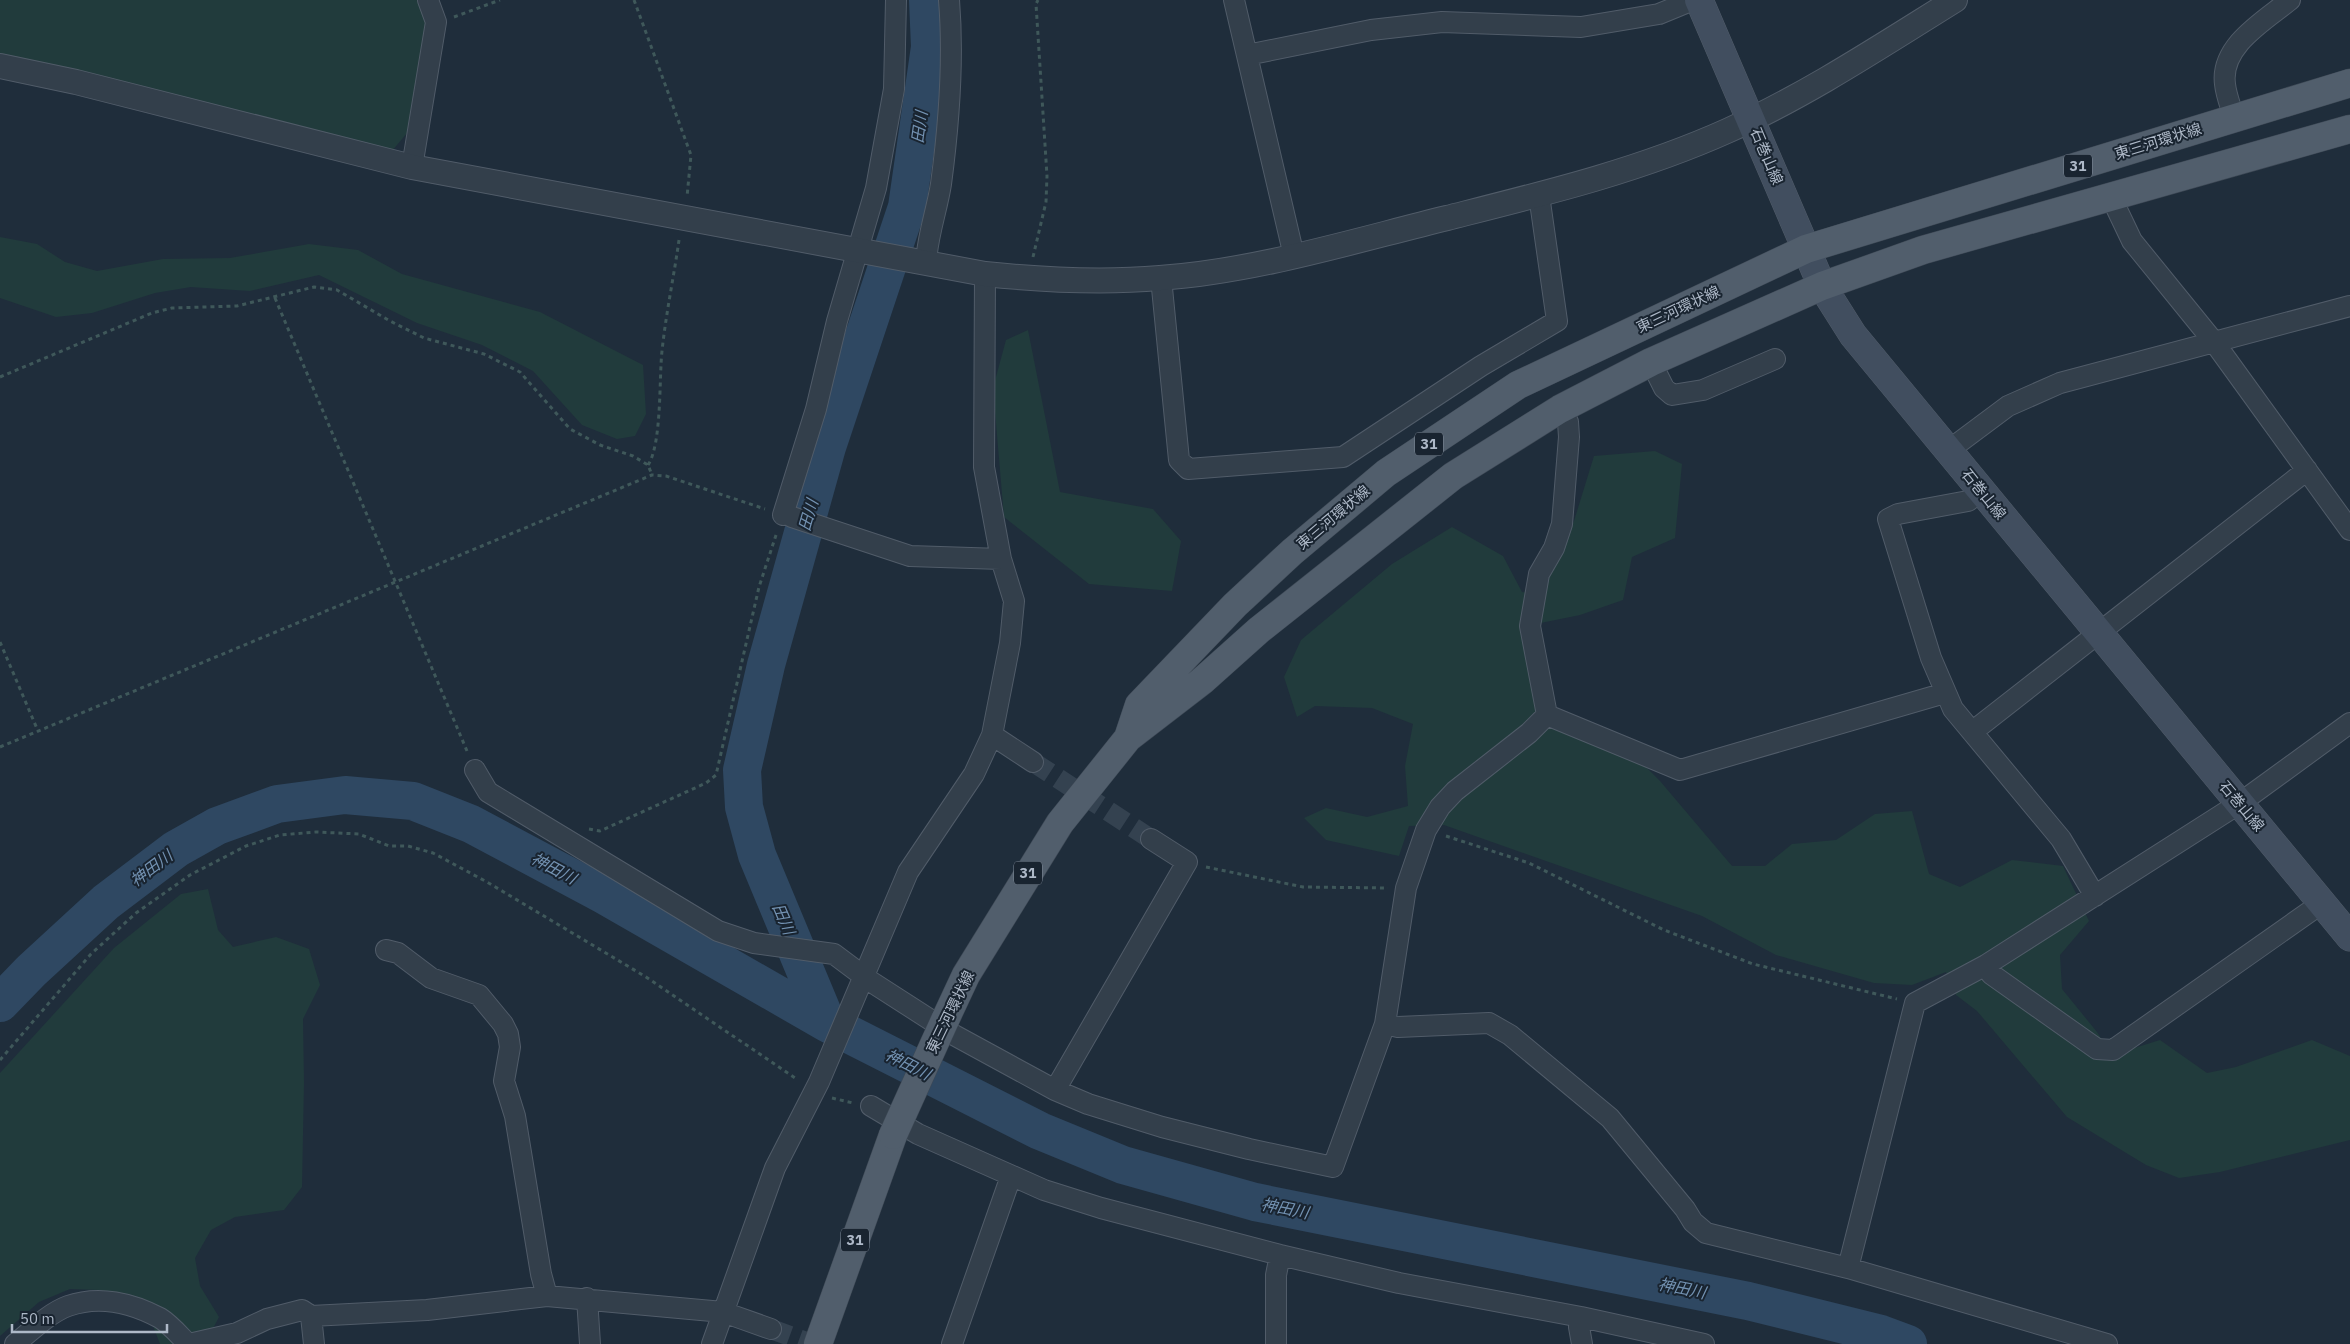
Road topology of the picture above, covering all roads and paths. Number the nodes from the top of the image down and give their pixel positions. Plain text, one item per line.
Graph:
1 (428, 0) edge
2 (500, 0) edge
3 (896, 0) edge
4 (949, 0) edge
5 (1038, 0) edge
6 (1234, 0) edge
7 (1693, 0) edge
8 (1699, 0) edge
9 (1955, 0) edge
10 (2290, 0) edge
11 (436, 22) junction
12 (1247, 55) junction
13 (0, 66) edge
14 (2350, 84) edge
15 (2234, 118) junction
16 (1752, 119) junction
17 (2350, 129) edge
18 (412, 166) junction
19 (1539, 195) junction
20 (2111, 197) junction
21 (1806, 249) junction
22 (865, 252) junction
23 (1294, 256) junction
24 (920, 262) junction
25 (985, 274) junction
26 (1029, 278) junction
27 (1161, 278) junction
28 (1822, 286) junction
29 (275, 298) junction
30 (2350, 306) edge
31 (2214, 342) junction
32 (1775, 359) dead end
33 (1651, 362) junction
34 (0, 378) edge
35 (1560, 409) junction
36 (1949, 450) junction
37 (2307, 470) junction
38 (652, 475) junction
39 (1981, 492) junction
40 (788, 516) junction
41 (2350, 530) edge
42 (1001, 559) junction
43 (396, 583) junction
44 (2098, 632) junction
45 (0, 642) edge
46 (1945, 693) junction
47 (1547, 715) junction
48 (2350, 723) edge
49 (38, 731) junction
50 (1972, 732) junction
51 (992, 735) junction
52 (1128, 738) junction
53 (0, 747) edge
54 (1033, 762) tunnel mouth
55 (475, 770) joint
56 (2240, 804) junction
57 (580, 824) dead end
58 (1426, 830) junction
59 (1151, 839) tunnel mouth
60 (1187, 862) junction
61 (1406, 888) junction
62 (2095, 896) junction
63 (2322, 903) junction
64 (2350, 937) edge
65 (386, 950) dead end
66 (1986, 965) junction
67 (864, 976) junction
68 (1915, 1003) junction
69 (1385, 1024) junction
70 (1055, 1090) junction
71 (871, 1106) dead end
72 (1011, 1176) junction
73 (1280, 1255) junction
74 (1848, 1268) junction
75 (547, 1296) junction
76 (588, 1298) junction
77 (723, 1312) junction
78 (312, 1316) junction
79 (1581, 1317) junction
80 (771, 1329) tunnel mouth
81 (15, 1344) edge
82 (189, 1344) edge
83 (314, 1344) edge
84 (590, 1344) edge
85 (712, 1344) edge
86 (818, 1344) edge
87 (952, 1344) edge
88 (1276, 1344) edge
89 (1582, 1344) edge
90 (1704, 1344) edge
91 (2107, 1344) edge

1 - 11 street
2 - 11 path
3 - 22 street
4 - 24 street
5 - 26 path
6 - 12 street
7 - 12 street
8 - 16 main road, 石巻山線
9 - 16 street
10 - 15 street
11 - 18 street
12 - 23 street
13 - 18 street
14 - 15 main road, 東三河環状線 / 31
15 - 21 main road, 東三河環状線 / 31
16 - 19 street
16 - 21 main road, 石巻山線
17 - 20 main road, 東三河環状線 / 31
18 - 22 street
19 - 23 street
19 - 27 street
20 - 28 main road, 東三河環状線 / 31
20 - 31 street
21 - 28 main road, 石巻山線
21 - 52 main road, 東三河環状線 / 31
22 - 24 street
22 - 40 street
23 - 27 street
24 - 25 street
25 - 26 street
25 - 42 street
26 - 27 street
28 - 33 main road, 東三河環状線 / 31
28 - 36 main road, 石巻山線
29 - 34 path
29 - 38 path
29 - 43 path
30 - 31 street
31 - 36 street
31 - 37 street
32 - 33 street
33 - 35 main road, 東三河環状線 / 31
35 - 47 street
35 - 52 main road, 東三河環状線 / 31
36 - 39 main road, 石巻山線
37 - 41 street
37 - 44 street
38 - 40 path
38 - 43 path
39 - 44 main road, 石巻山線
39 - 46 street
40 - 42 street
40 - 57 path
42 - 51 street
43 - 49 path
43 - 55 path
44 - 50 street
44 - 56 main road, 石巻山線
45 - 49 path
46 - 47 street
46 - 50 street
47 - 58 street
48 - 56 street
49 - 53 path
50 - 62 street
51 - 54 street
51 - 67 street
52 - 86 main road, 東三河環状線 / 31, bridge
55 - 67 street
56 - 62 street
56 - 63 main road, 石巻山線
58 - 61 street
58 - 68 path
59 - 60 street
60 - 61 path
60 - 70 street
61 - 69 street
62 - 66 street
63 - 64 main road, 石巻山線
63 - 66 street
65 - 75 street
66 - 68 street
67 - 70 street
67 - 77 street
68 - 74 street
69 - 70 street
69 - 74 street
71 - 72 street
72 - 73 street
72 - 87 street
73 - 79 street
73 - 88 street
74 - 91 street
75 - 76 street
75 - 78 street
76 - 77 street
76 - 84 street
77 - 80 street
77 - 85 street
78 - 82 street
78 - 83 street
79 - 89 street
79 - 90 street
81 - 82 street

